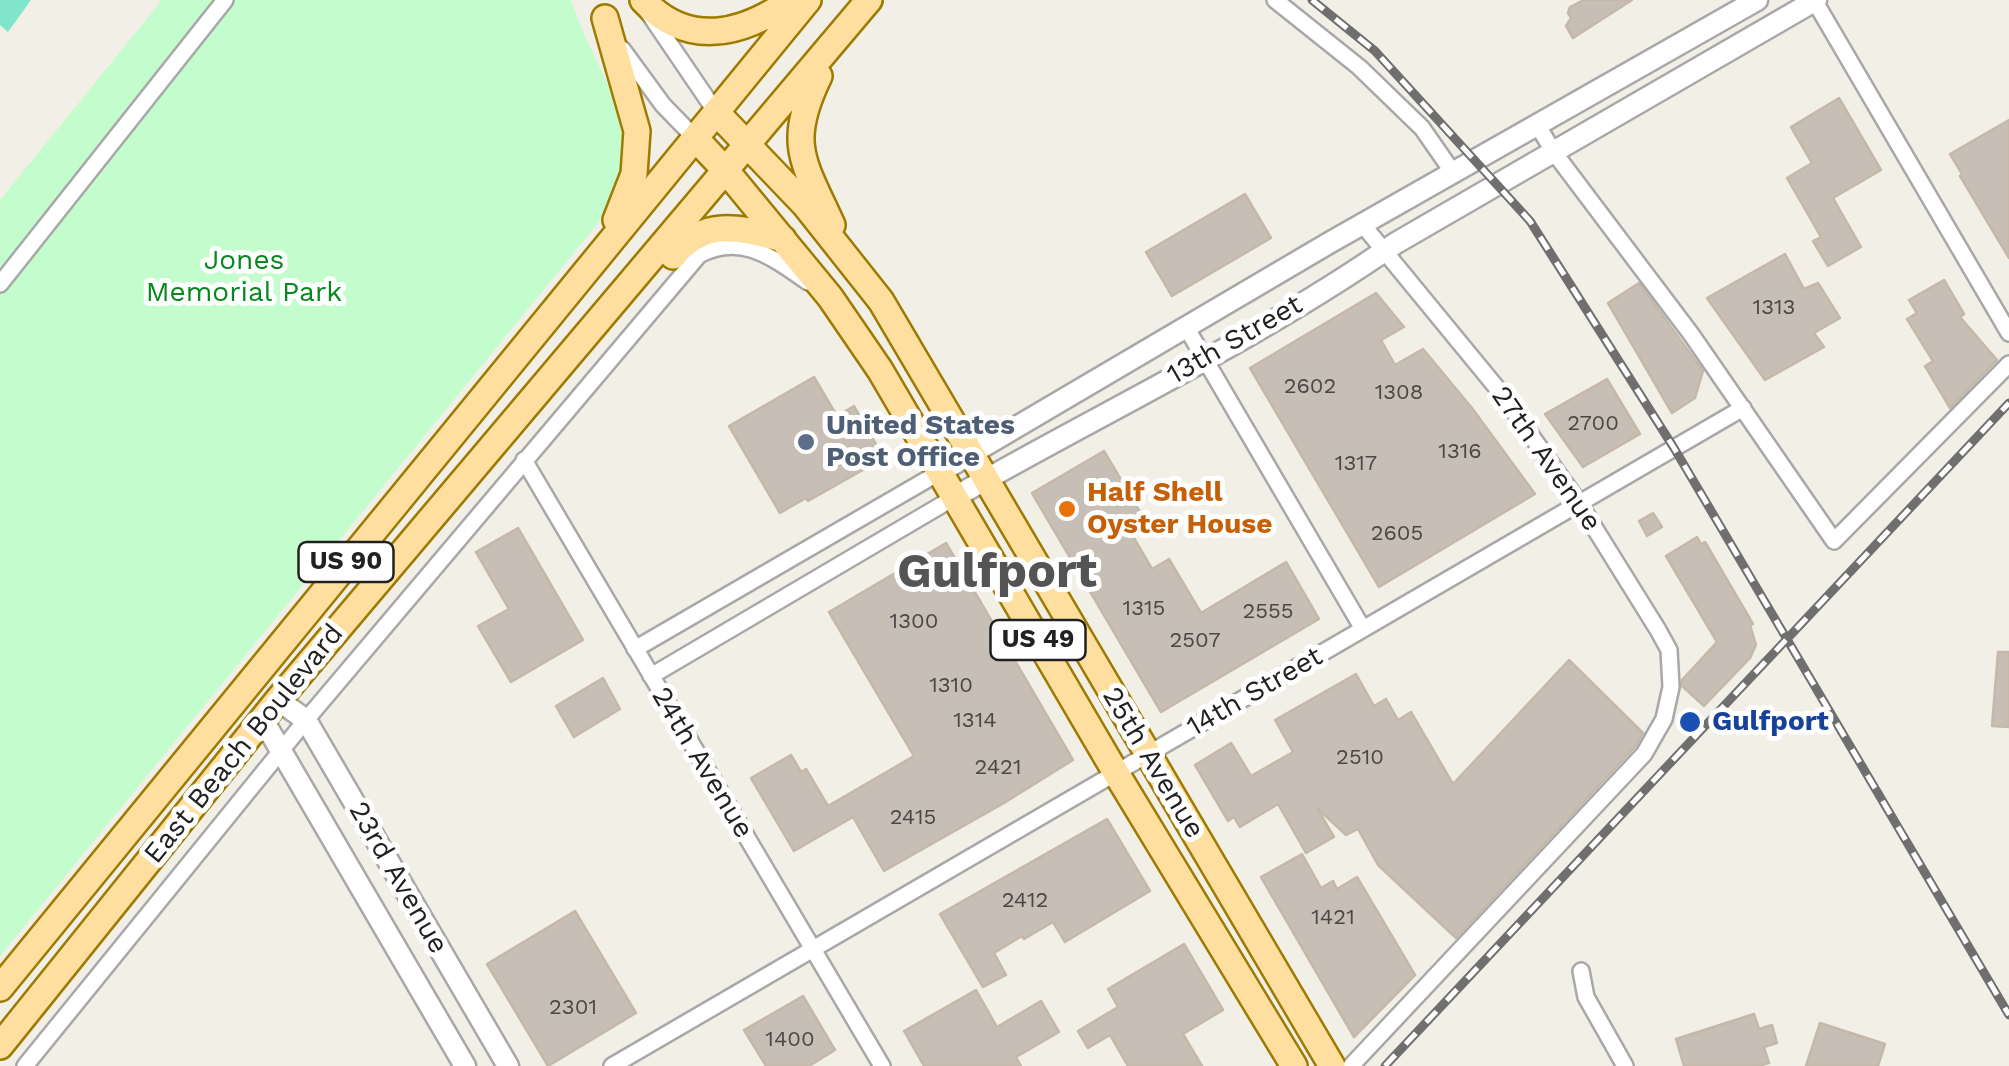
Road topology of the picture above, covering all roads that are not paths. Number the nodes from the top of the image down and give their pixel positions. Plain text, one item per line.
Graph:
1 (225, 0) edge
2 (642, 0) edge
3 (791, 0) edge
4 (808, 0) edge
5 (870, 0) edge
6 (1275, 0) edge
7 (1757, 0) edge
8 (1815, 0) edge
9 (603, 9) edge
10 (835, 42) junction
11 (716, 112) junction
12 (1538, 126) junction
13 (694, 138) junction
14 (748, 147) junction
15 (1553, 151) junction
16 (727, 172) junction
17 (1454, 174) junction
18 (1363, 225) junction
19 (783, 238) junction
20 (607, 244) junction
21 (1384, 251) junction
22 (847, 257) junction
23 (0, 284) edge
24 (830, 297) junction
25 (2006, 321) edge
26 (1186, 327) junction
27 (1204, 358) junction
28 (2009, 364) edge
29 (1743, 408) junction
30 (971, 454) junction
31 (524, 460) junction
32 (940, 472) junction
33 (986, 480) junction
34 (955, 497) junction
35 (1580, 503) junction
36 (400, 554) junction
37 (1362, 629) junction
38 (635, 649) junction
39 (650, 676) junction
40 (270, 710) junction
41 (306, 720) junction
42 (280, 750) junction
43 (1147, 754) junction
44 (1116, 772) junction
45 (812, 949) junction
46 (1581, 970) dead end
47 (0, 988) edge
48 (0, 1046) edge
49 (26, 1066) edge
50 (465, 1066) edge
51 (508, 1066) edge
52 (612, 1066) edge
53 (882, 1066) edge
54 (1294, 1066) edge
55 (1332, 1066) edge
56 (1351, 1066) edge
57 (1624, 1066) edge

1 - 23 street
2 - 3 main road
2 - 11 street
4 - 11 main road, US 90
5 - 10 main road, US 90
6 - 17 street
7 - 12 street, 13th Street
8 - 15 street, 13th Street
8 - 25 street
9 - 13 street
9 - 20 main road
10 - 14 main road, US 90
10 - 22 main road
11 - 13 main road, US 90
11 - 14 main road, US 49
12 - 15 street
12 - 17 street, 13th Street
13 - 16 main road, US 49
13 - 20 main road, East Beach Boulevard / US 90
14 - 16 main road, US 90
14 - 22 main road, US 49
15 - 21 street, 13th Street
15 - 29 street
16 - 19 main road, US 49
16 - 36 main road, East Beach Boulevard / US 90
17 - 18 street, 13th Street
18 - 21 street, 27th Avenue
18 - 26 street, 13th Street
19 - 24 main road, US 49
19 - 36 main road
20 - 47 main road, East Beach Boulevard / US 90
21 - 27 street, 13th Street
21 - 35 street, 27th Avenue
22 - 30 main road, 25th Avenue / US 49
24 - 31 street
24 - 32 main road, 25th Avenue / US 49
26 - 27 street
26 - 30 street, 13th Street
27 - 33 street, 13th Street
27 - 37 street
28 - 29 street
29 - 35 street, 14th Street
30 - 32 street, 13th Street
30 - 33 main road, 25th Avenue / US 49
31 - 38 street, 24th Avenue
31 - 41 street
32 - 34 main road, 25th Avenue / US 49
32 - 38 street, 13th Street
33 - 34 street, 13th Street
33 - 43 main road, 25th Avenue / US 49
34 - 39 street, 13th Street
34 - 44 main road, 25th Avenue / US 49
35 - 37 street, 14th Street
35 - 56 street, 27th Avenue
36 - 40 main road, East Beach Boulevard / US 90
37 - 43 street, 14th Street
38 - 39 street, 24th Avenue
39 - 45 street, 24th Avenue
40 - 41 street, 23rd Avenue
40 - 42 street, 23rd Avenue
40 - 48 main road, East Beach Boulevard / US 90
41 - 42 street
41 - 51 street, 23rd Avenue
42 - 49 street
42 - 50 street, 23rd Avenue
43 - 44 street, 14th Street
43 - 55 main road, 25th Avenue / US 49
44 - 45 street, 14th Street
44 - 54 main road, 25th Avenue / US 49
45 - 52 street, 14th Street
45 - 53 street, 24th Avenue
46 - 57 street

